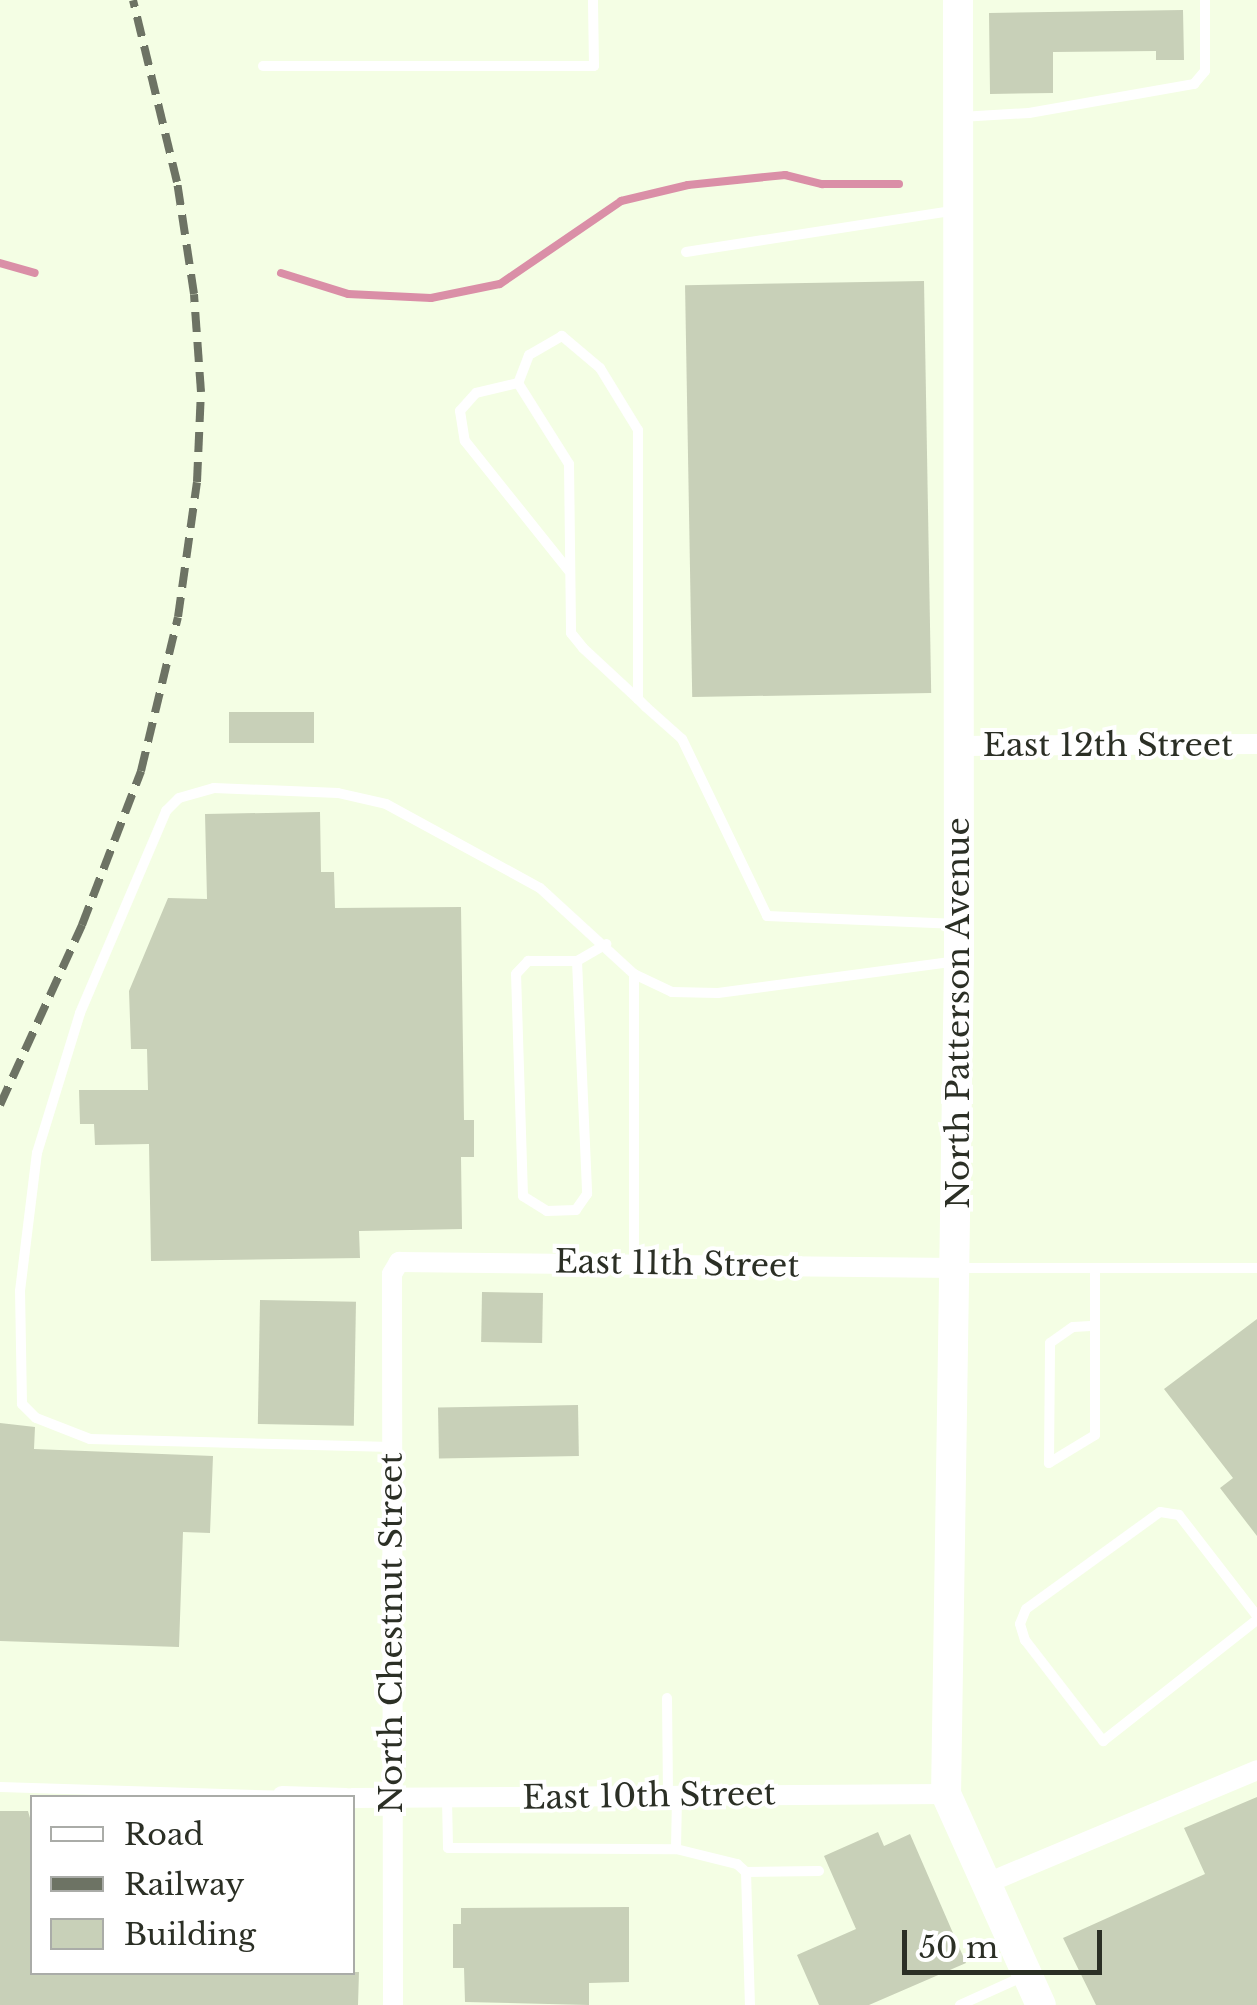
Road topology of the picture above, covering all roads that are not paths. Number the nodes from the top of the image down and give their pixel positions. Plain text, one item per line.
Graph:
1 (593, 0) edge
2 (958, 0) edge
3 (1205, 0) edge
4 (263, 66) dead end
5 (958, 118) junction
6 (958, 210) junction
7 (686, 252) dead end
8 (518, 383) junction
9 (569, 572) junction
10 (638, 699) junction
11 (1257, 744) edge
12 (958, 746) junction
13 (958, 924) junction
14 (606, 944) junction
15 (958, 960) junction
16 (577, 961) junction
17 (634, 974) junction
18 (398, 1262) joint
19 (634, 1263) junction
20 (956, 1268) junction
21 (1095, 1268) junction
22 (1257, 1268) edge
23 (1095, 1326) junction
24 (392, 1447) junction
25 (1257, 1618) edge
26 (666, 1698) dead end
27 (1257, 1770) edge
28 (0, 1787) edge
29 (672, 1794) junction
30 (946, 1794) junction
31 (251, 1795) edge
32 (355, 1798) edge
33 (390, 1798) junction
34 (447, 1799) junction
35 (676, 1849) junction
36 (819, 1871) dead end
37 (746, 1872) junction
38 (985, 1884) junction
39 (1027, 1974) junction
40 (392, 2005) edge
41 (750, 2005) edge
42 (960, 2005) edge
43 (1041, 2005) edge

1 - 4 lane
2 - 5 main road, North Patterson Avenue
3 - 5 lane
5 - 6 main road, North Patterson Avenue
6 - 7 lane
6 - 12 main road, North Patterson Avenue
8 - 9 lane
8 - 9 lane
8 - 10 lane
9 - 10 lane
10 - 13 lane
11 - 12 street, East 12th Street
12 - 13 main road, North Patterson Avenue
13 - 15 main road, North Patterson Avenue
14 - 16 lane
14 - 17 lane
14 - 24 lane
15 - 17 lane
15 - 20 main road, North Patterson Avenue
16 - 16 lane
17 - 19 lane
18 - 19 street, East 11th Street
18 - 24 street, North Chestnut Street
19 - 20 street, East 11th Street
20 - 21 lane
20 - 30 main road, North Patterson Avenue
21 - 22 lane
21 - 23 lane
23 - 23 lane
24 - 33 street, North Chestnut Street
25 - 25 lane
26 - 29 lane
27 - 38 street
28 - 31 lane
29 - 30 street, East 10th Street
29 - 34 street, East 10th Street
29 - 35 lane
30 - 38 main road, North Patterson Avenue
32 - 33 street, East 10th Street
33 - 34 street, East 10th Street
33 - 40 street, North Chestnut Street
34 - 35 lane
35 - 37 lane
36 - 37 lane
37 - 41 lane
38 - 39 main road, North Patterson Avenue
39 - 42 lane
39 - 43 main road, North Patterson Avenue

